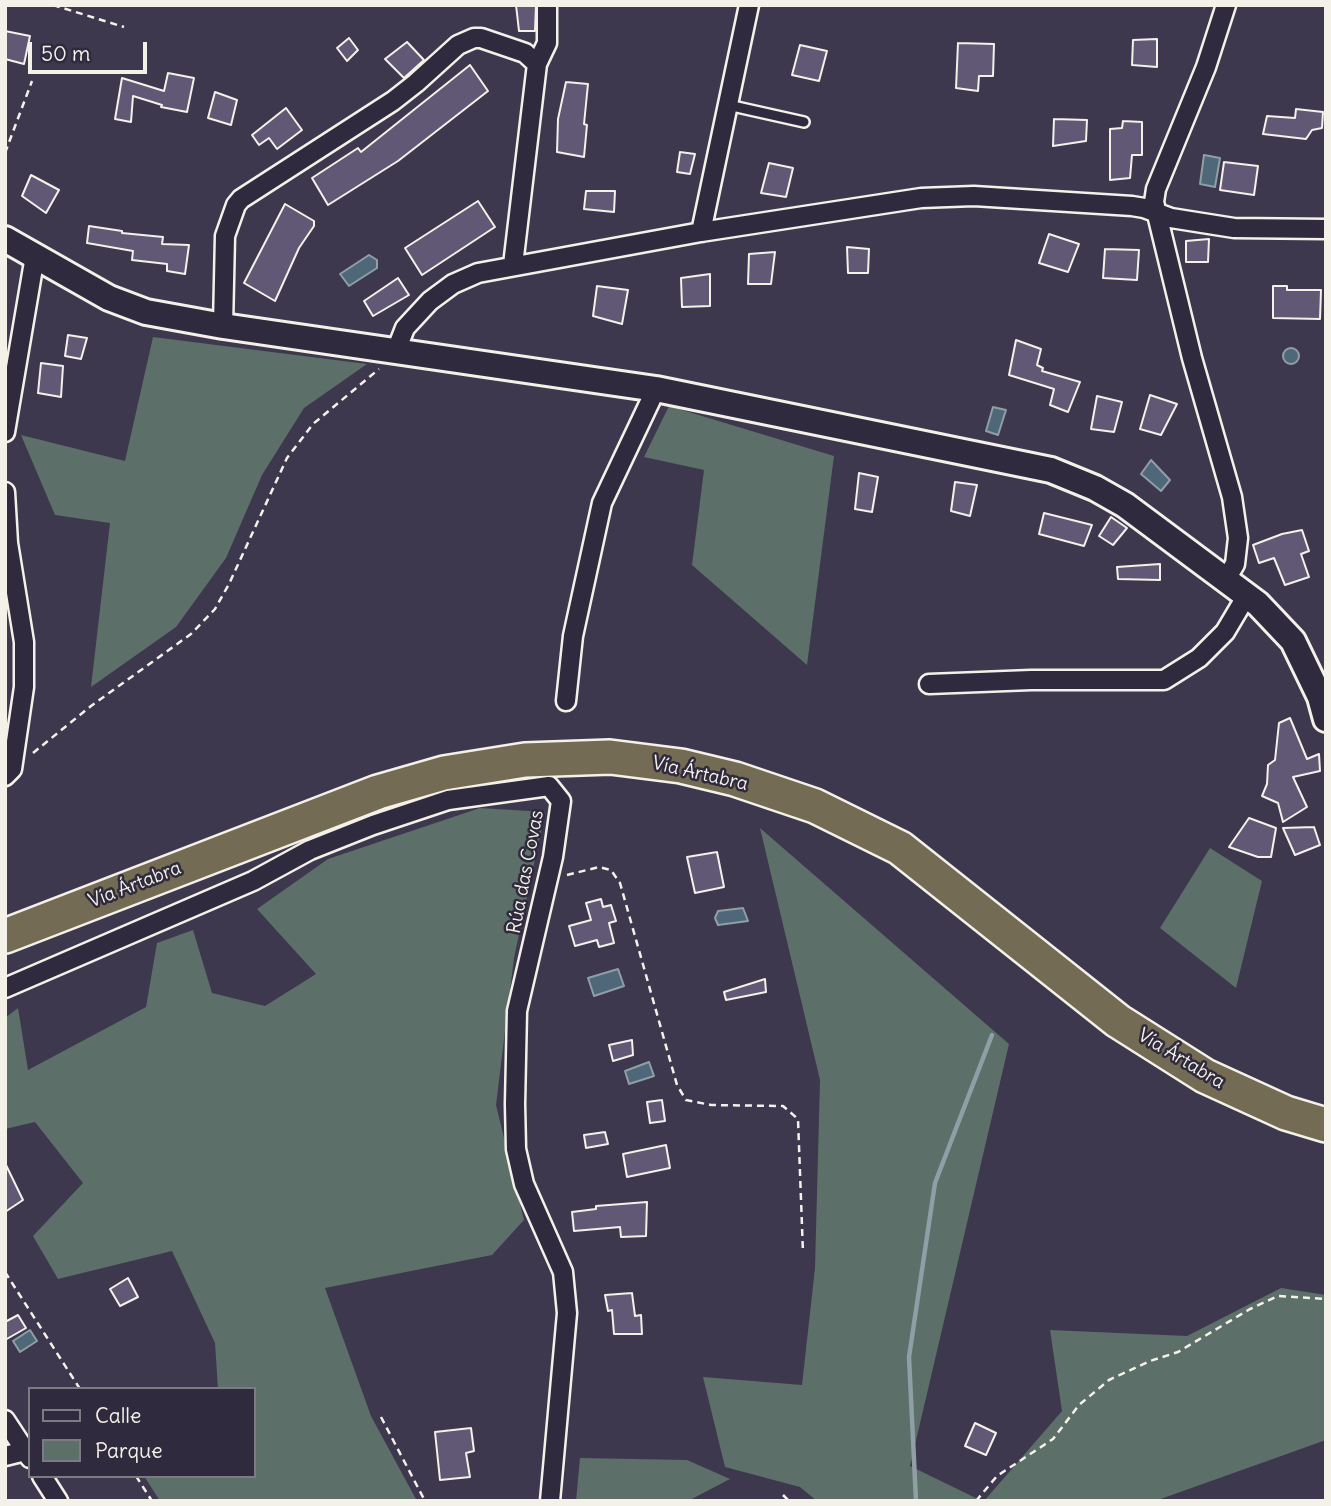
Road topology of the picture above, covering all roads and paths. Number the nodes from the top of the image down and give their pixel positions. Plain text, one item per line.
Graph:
1 (52, 5) edge
2 (547, 5) edge
3 (749, 5) edge
4 (1226, 5) edge
5 (124, 27) dead end
6 (537, 64) junction
7 (32, 81) dead end
8 (728, 105) junction
9 (804, 122) dead end
10 (5, 153) edge
11 (1155, 211) junction
12 (1326, 229) edge
13 (701, 232) junction
14 (5, 239) edge
15 (35, 256) junction
16 (513, 265) junction
17 (223, 326) junction
18 (396, 351) junction
19 (656, 389) junction
20 (5, 432) edge
21 (5, 492) edge
22 (1226, 579) junction
23 (1247, 595) junction
24 (929, 684) dead end
25 (566, 701) dead end
26 (1326, 719) edge
27 (8, 773) edge
28 (548, 880) junction
29 (5, 936) edge
30 (5, 988) edge
31 (1326, 1125) edge
32 (803, 1253) dead end
33 (5, 1272) edge
34 (1326, 1299) edge
35 (79, 1387) edge
36 (381, 1417) dead end
37 (5, 1420) edge
38 (27, 1454) edge
39 (5, 1456) edge
40 (43, 1478) edge
41 (137, 1478) edge
42 (783, 1495) dead end
43 (58, 1501) edge
44 (152, 1501) edge
45 (425, 1501) edge
46 (550, 1501) edge
47 (789, 1501) edge
48 (976, 1501) edge

1 - 5 path
2 - 6 street
3 - 8 street
4 - 11 street
6 - 16 street
6 - 17 street
7 - 10 path
8 - 9 lane
8 - 13 street
11 - 12 street
11 - 13 street
11 - 22 street
13 - 16 street
14 - 15 street
15 - 17 street
15 - 20 street
16 - 18 street
17 - 18 street
18 - 19 street
18 - 27 path
19 - 22 street
19 - 25 street
21 - 27 street
22 - 23 street
23 - 24 street
23 - 26 street
28 - 30 street, Rúa das Covas
28 - 32 path
28 - 46 street, Rúa das Covas
29 - 31 highway, Vía Ártabra
33 - 35 path
34 - 48 path
36 - 45 path
37 - 38 street
38 - 39 street
40 - 43 street
41 - 44 path
42 - 47 path

